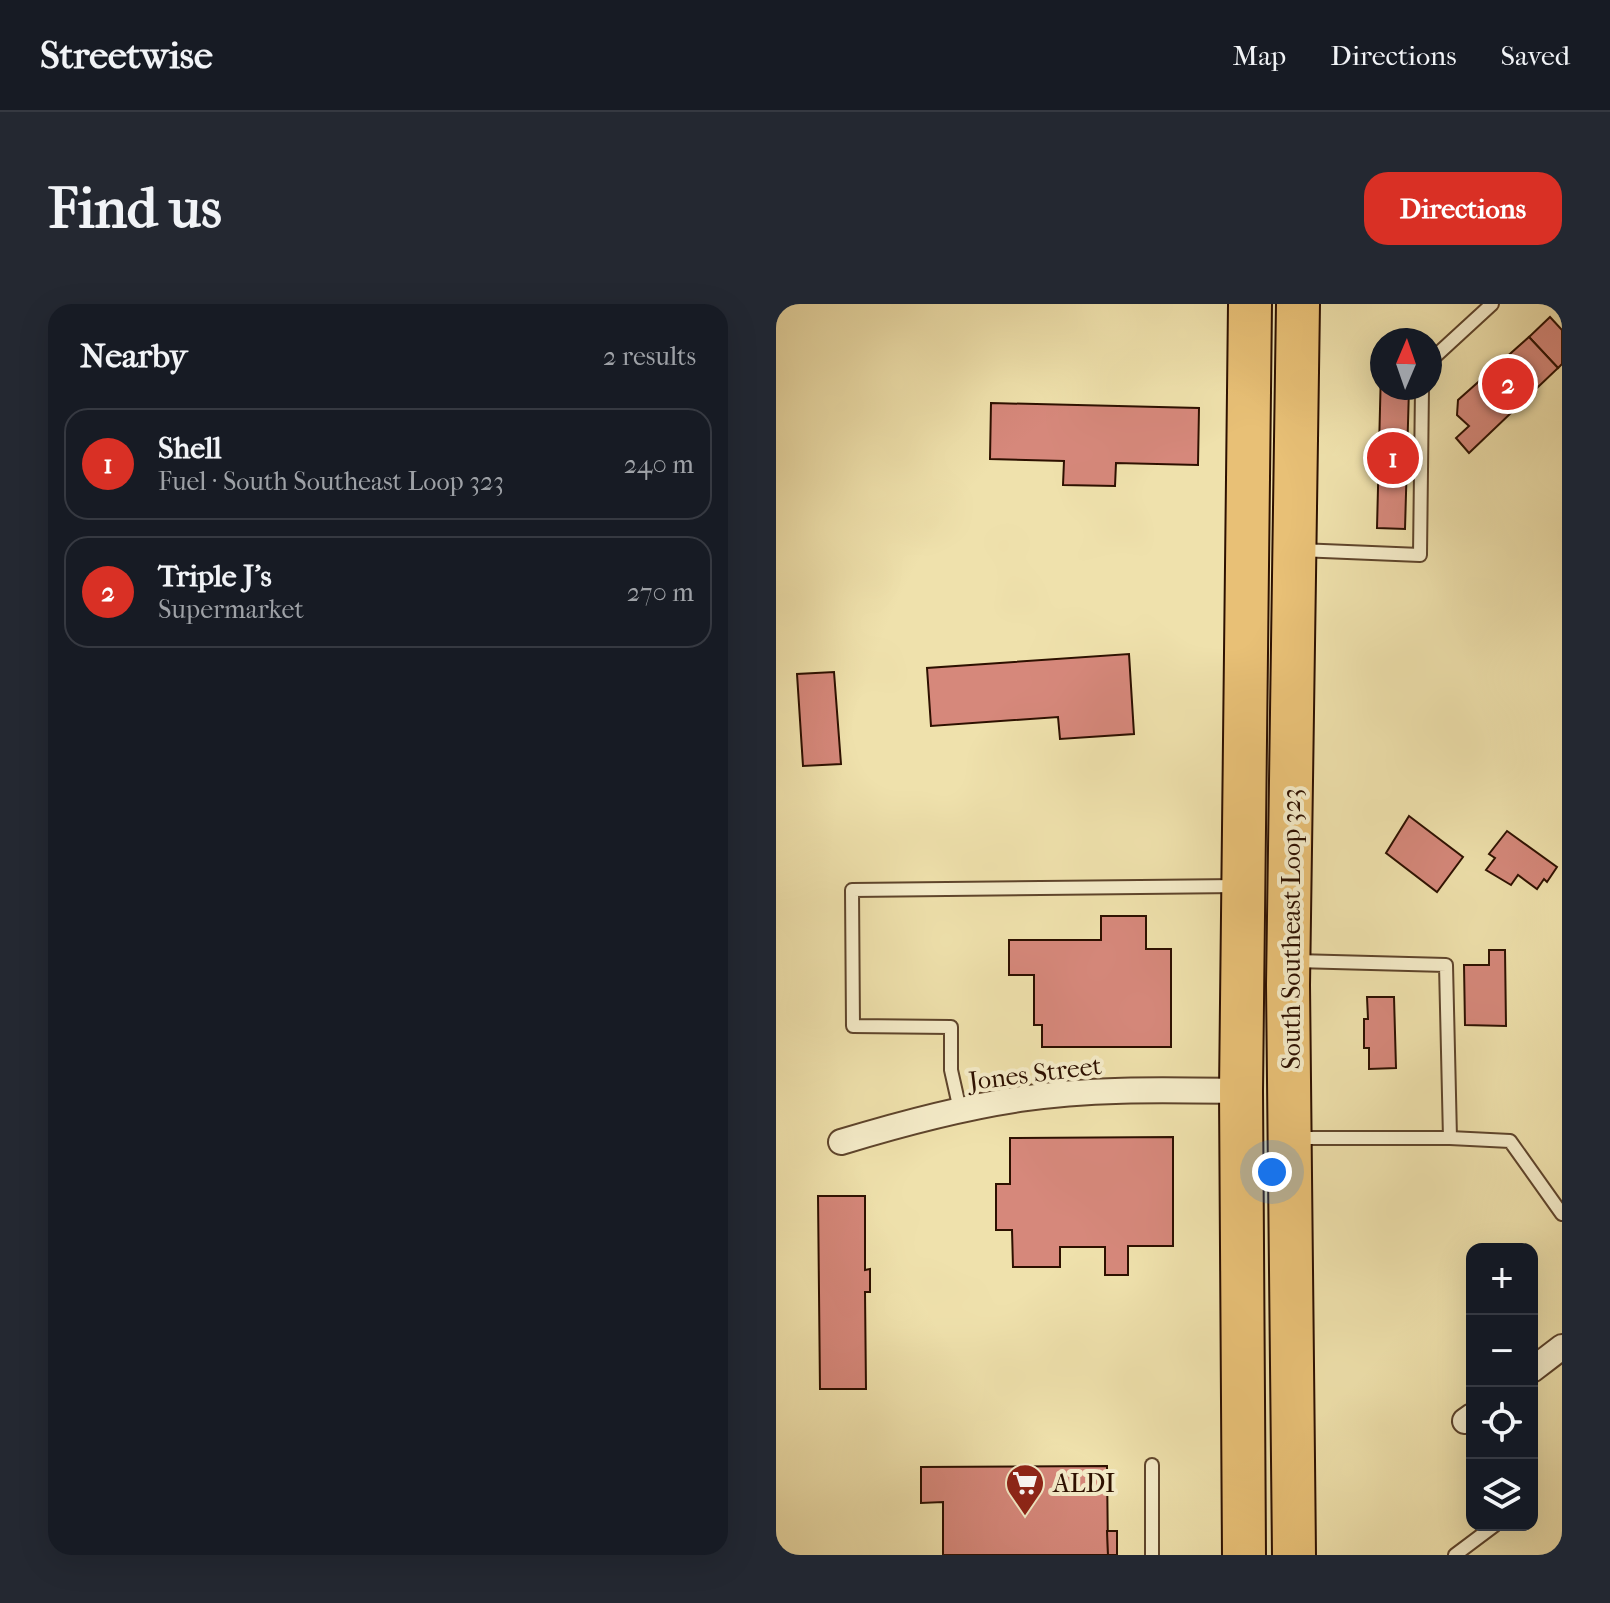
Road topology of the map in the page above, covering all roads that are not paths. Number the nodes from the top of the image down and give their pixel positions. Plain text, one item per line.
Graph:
1 (1250, 304) edge
2 (1298, 304) edge
3 (1492, 304) edge
4 (1442, 350) edge
5 (1422, 400) edge
6 (1295, 550) junction
7 (1242, 886) junction
8 (1289, 961) junction
9 (1241, 1091) junction
10 (960, 1110) junction
11 (1290, 1138) junction
12 (1450, 1138) junction
13 (841, 1142) dead end
14 (1562, 1214) edge
15 (1562, 1347) edge
16 (1538, 1365) edge
17 (1152, 1465) dead end
18 (1487, 1531) edge
19 (1152, 1555) edge
20 (1244, 1555) edge
21 (1294, 1555) edge
22 (1455, 1555) edge

1 - 7 highway, South Southeast Loop 323
2 - 6 highway, South Southeast Loop 323
3 - 4 lane
5 - 6 lane
6 - 8 highway, South Southeast Loop 323
7 - 9 highway, South Southeast Loop 323
7 - 10 lane
8 - 11 highway, South Southeast Loop 323
8 - 12 lane
9 - 10 street, Jones Street
9 - 20 highway, South Southeast Loop 323
10 - 13 street, Jones Street
11 - 12 lane
11 - 21 highway, South Southeast Loop 323
12 - 14 lane
15 - 16 street
17 - 19 lane
18 - 22 lane

